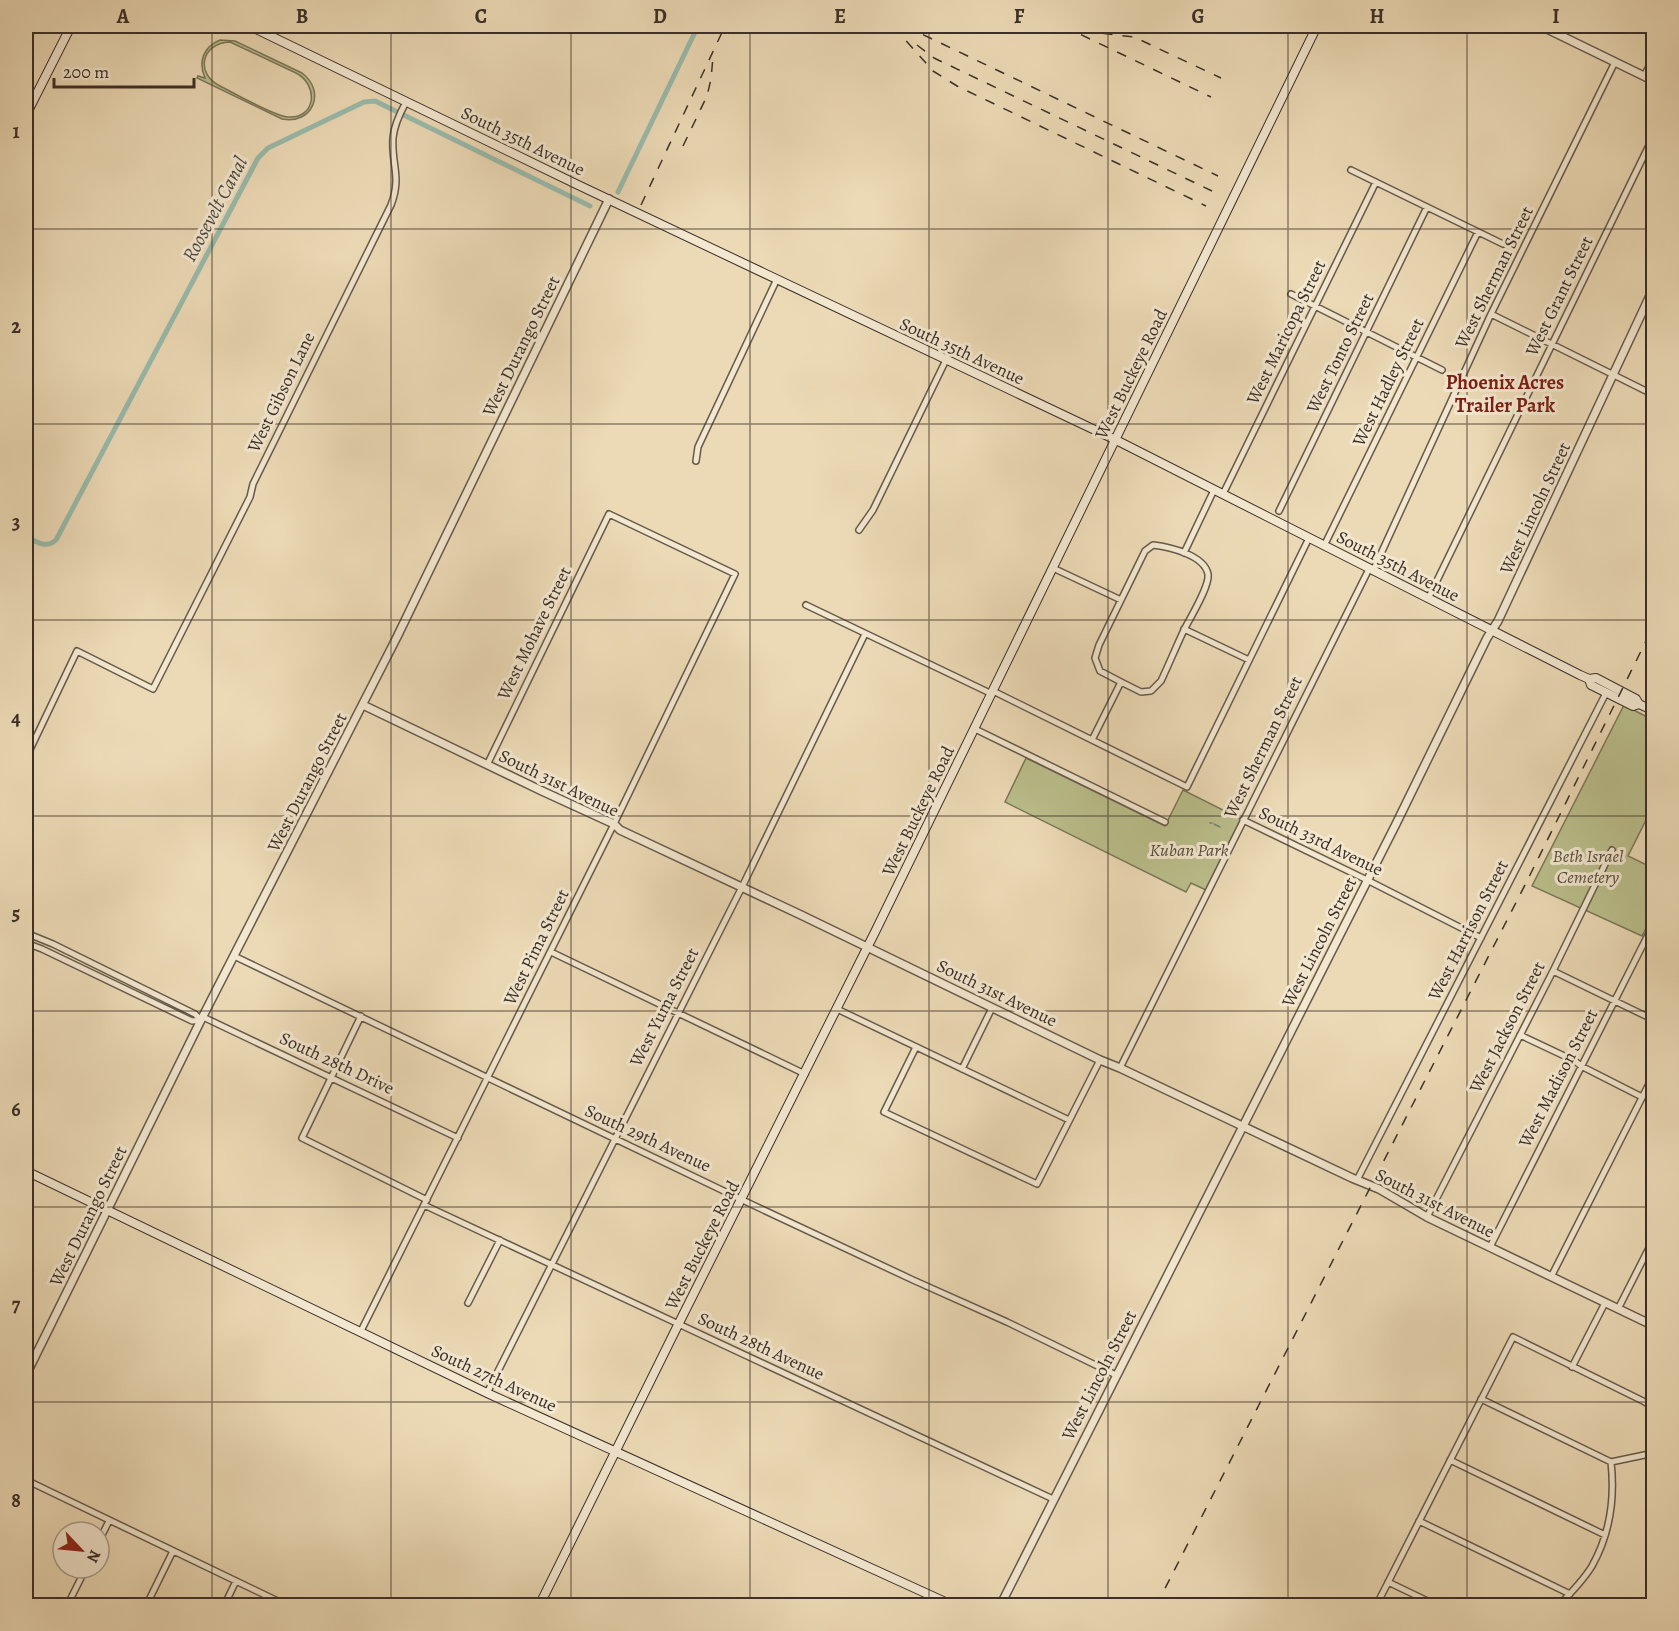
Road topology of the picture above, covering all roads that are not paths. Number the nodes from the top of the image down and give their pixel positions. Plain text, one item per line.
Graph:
1 (71, 26) edge
2 (250, 26) edge
3 (1317, 26) edge
4 (1541, 26) edge
5 (1567, 26) edge
6 (1562, 36) junction
7 (1653, 57) edge
8 (1615, 62) junction
9 (1644, 76) junction
10 (1653, 81) edge
11 (406, 102) junction
12 (26, 115) edge
13 (1653, 135) edge
14 (1351, 170) dead end
15 (1376, 182) junction
16 (609, 199) junction
17 (1427, 207) junction
18 (1478, 232) junction
19 (1503, 244) dead end
20 (777, 279) junction
21 (1653, 287) edge
22 (1291, 294) dead end
23 (1315, 306) junction
24 (1491, 314) junction
25 (1366, 332) junction
26 (1551, 345) junction
27 (1417, 357) junction
28 (946, 360) junction
29 (1442, 370) dead end
30 (1612, 375) junction
31 (1653, 395) edge
32 (1116, 440) junction
33 (696, 461) dead end
34 (1215, 490) junction
35 (1223, 494) junction
36 (1279, 511) dead end
37 (609, 514) joint
38 (859, 530) dead end
39 (1309, 538) junction
40 (1324, 546) junction
41 (1184, 553) junction
42 (1053, 568) junction
43 (1371, 570) junction
44 (1428, 599) junction
45 (1121, 600) junction
46 (806, 605) dead end
47 (1184, 629) junction
48 (1492, 630) junction
49 (865, 634) junction
50 (1249, 660) junction
51 (1589, 679) junction
52 (1121, 682) junction
53 (993, 693) junction
54 (1606, 693) junction
55 (1639, 704) junction
56 (363, 705) junction
57 (1653, 711) edge
58 (975, 729) junction
59 (1092, 740) junction
60 (26, 758) edge
61 (487, 765) junction
62 (1243, 820) junction
63 (1165, 822) dead end
64 (614, 824) junction
65 (1612, 849) dead end
66 (1367, 880) junction
67 (742, 887) junction
68 (1653, 923) edge
69 (26, 933) edge
70 (1481, 938) junction
71 (26, 943) edge
72 (868, 948) junction
73 (551, 952) junction
74 (234, 956) junction
75 (1553, 971) junction
76 (1614, 1001) junction
77 (992, 1008) junction
78 (837, 1009) junction
79 (678, 1013) junction
80 (361, 1016) junction
81 (202, 1018) junction
82 (1653, 1020) edge
83 (1520, 1035) junction
84 (916, 1047) junction
85 (1100, 1060) junction
86 (1581, 1066) junction
87 (1120, 1068) junction
88 (962, 1069) junction
89 (805, 1074) junction
90 (1653, 1074) edge
91 (331, 1077) junction
92 (488, 1078) junction
93 (1642, 1097) junction
94 (1069, 1120) junction
95 (1243, 1126) junction
96 (458, 1138) junction
97 (615, 1139) junction
98 (26, 1171) edge
99 (1357, 1180) junction
100 (742, 1200) junction
101 (425, 1202) junction
102 (108, 1210) junction
103 (1427, 1217) junction
104 (1653, 1238) edge
105 (500, 1240) junction
106 (1490, 1247) junction
107 (552, 1264) junction
108 (1551, 1277) junction
109 (468, 1303) dead end
110 (1605, 1303) junction
111 (1617, 1309) junction
112 (678, 1325) junction
113 (1653, 1326) edge
114 (361, 1331) junction
115 (1572, 1367) junction
116 (26, 1375) edge
117 (1116, 1375) junction
118 (487, 1393) junction
119 (1481, 1399) junction
120 (1653, 1408) edge
121 (616, 1451) junction
122 (1653, 1453) edge
123 (1450, 1460) junction
124 (1611, 1462) junction
125 (26, 1480) edge
126 (1053, 1499) junction
127 (107, 1520) edge
128 (1419, 1521) junction
129 (111, 1522) edge
130 (1605, 1535) junction
131 (173, 1551) junction
132 (80, 1580) edge
133 (236, 1581) junction
134 (1388, 1582) junction
135 (1570, 1594) junction
136 (1653, 1597) edge
137 (67, 1605) edge
138 (146, 1605) edge
139 (224, 1605) edge
140 (288, 1605) edge
141 (539, 1605) edge
142 (954, 1605) edge
143 (1000, 1605) edge
144 (1376, 1605) edge
145 (1438, 1605) edge
146 (1558, 1605) edge
147 (1649, 1605) edge

1 - 12 main road
2 - 11 main road, South 35th Avenue
3 - 32 main road, West Buckeye Road
4 - 6 street
5 - 6 street
6 - 8 street
7 - 9 street
8 - 9 street
8 - 24 street, West Sherman Street
9 - 10 street
11 - 16 main road, South 35th Avenue
11 - 60 street, West Gibson Lane
13 - 26 street, West Grant Street
14 - 15 street
15 - 17 street
15 - 23 street, West Maricopa Street
16 - 20 main road, South 35th Avenue
16 - 56 street, West Durango Street
17 - 18 street
17 - 25 street, West Tonto Street
18 - 19 street
18 - 27 street, West Hadley Street
20 - 28 main road, South 35th Avenue
20 - 33 street
21 - 30 street, West Lincoln Street
22 - 23 street
23 - 25 street
23 - 35 street, West Maricopa Street
24 - 26 street
24 - 43 street, West Sherman Street
25 - 27 street
25 - 36 street, West Tonto Street
26 - 30 street
26 - 44 street, West Grant Street
27 - 29 street
27 - 40 street, West Hadley Street
28 - 32 main road, South 35th Avenue
28 - 38 street
30 - 31 street
30 - 48 street, West Lincoln Street
32 - 34 main road, South 35th Avenue
32 - 42 main road, West Buckeye Road
34 - 35 main road, South 35th Avenue
34 - 41 street
35 - 39 main road, South 35th Avenue
37 - 61 street, West Mohave Street
37 - 64 street, West Pima Street
39 - 40 main road, South 35th Avenue
39 - 50 street
40 - 43 main road, South 35th Avenue
41 - 45 street
41 - 47 street
42 - 45 street
42 - 53 main road, West Buckeye Road
43 - 44 main road, South 35th Avenue
43 - 62 street, West Sherman Street
44 - 48 main road, South 35th Avenue
45 - 52 street
46 - 49 street
47 - 50 street
47 - 52 street
48 - 51 main road, South 35th Avenue
48 - 66 street, West Lincoln Street
49 - 53 street
49 - 67 street, West Yuma Street
50 - 59 street
51 - 54 main road
51 - 55 main road, South 35th Avenue
52 - 59 street
53 - 58 main road, West Buckeye Road
53 - 59 street
54 - 55 main road
54 - 70 street, West Harrison Street
55 - 57 main road, South 35th Avenue
56 - 61 street, South 31st Avenue
56 - 74 street, West Durango Street
58 - 63 street
58 - 72 main road, West Buckeye Road
61 - 64 street, South 31st Avenue
62 - 66 street, South 33rd Avenue
62 - 87 street, West Sherman Street
64 - 67 street, South 31st Avenue
64 - 73 street, West Pima Street
65 - 75 street, West Jackson Street
66 - 70 street, South 33rd Avenue
66 - 95 street, West Lincoln Street
67 - 72 street, South 31st Avenue
67 - 79 street, West Yuma Street
68 - 76 street, West Madison Street
69 - 81 street
70 - 99 street, West Harrison Street
71 - 81 street
72 - 77 street, South 31st Avenue
72 - 78 main road, West Buckeye Road
73 - 79 street
73 - 92 street, West Pima Street
74 - 80 street, South 29th Avenue
74 - 81 street, West Durango Street
75 - 76 street
75 - 83 street, West Jackson Street
76 - 82 street
76 - 86 street, West Madison Street
77 - 85 street, South 31st Avenue
77 - 88 street
78 - 84 street
78 - 89 main road, West Buckeye Road
79 - 89 street
79 - 97 street, West Yuma Street
80 - 91 street
80 - 92 street, South 29th Avenue
81 - 91 street, South 28th Drive
81 - 102 street, West Durango Street
83 - 86 street
83 - 103 street, West Jackson Street
84 - 88 street
84 - 94 street
85 - 87 street, South 31st Avenue
85 - 94 street
86 - 93 street
86 - 106 street, West Madison Street
87 - 95 street, South 31st Avenue
88 - 94 street
89 - 100 main road, West Buckeye Road
90 - 93 street
91 - 96 street, South 28th Drive
91 - 101 street, South 28th Avenue
92 - 96 street, West Pima Street
92 - 97 street, South 29th Avenue
93 - 108 street
95 - 99 street, South 31st Avenue
95 - 117 street, West Lincoln Street
96 - 101 street, West Pima Street
97 - 100 street, South 29th Avenue
97 - 107 street, West Yuma Street
98 - 102 main road, South 27th Avenue
99 - 103 street, South 31st Avenue
100 - 112 main road, West Buckeye Road
100 - 117 street, South 29th Avenue
101 - 105 street, South 28th Avenue
101 - 114 street, West Pima Street
102 - 114 main road, South 27th Avenue
102 - 116 street, West Durango Street
103 - 106 street, South 31st Avenue
104 - 111 street
105 - 107 street, South 28th Avenue
105 - 109 street
106 - 108 street, South 31st Avenue
107 - 112 street, South 28th Avenue
107 - 118 street, West Yuma Street
108 - 110 street, South 31st Avenue
110 - 111 street, South 31st Avenue
110 - 115 street
111 - 113 street, South 31st Avenue
112 - 121 main road, West Buckeye Road
112 - 126 street, South 28th Avenue
114 - 118 main road, South 27th Avenue
115 - 119 street
115 - 120 street
117 - 126 street, West Lincoln Street
118 - 121 main road, South 27th Avenue
119 - 123 street
119 - 124 street
121 - 141 main road, West Buckeye Road
121 - 142 main road, South 27th Avenue
122 - 124 street
123 - 128 street
123 - 130 street
124 - 130 street
125 - 127 street
126 - 143 street, West Lincoln Street
128 - 134 street
128 - 135 street
129 - 131 street
130 - 135 street
131 - 133 street
131 - 138 street
132 - 137 street
133 - 139 street
133 - 140 street
134 - 144 street
134 - 145 street
135 - 146 street
136 - 147 street

